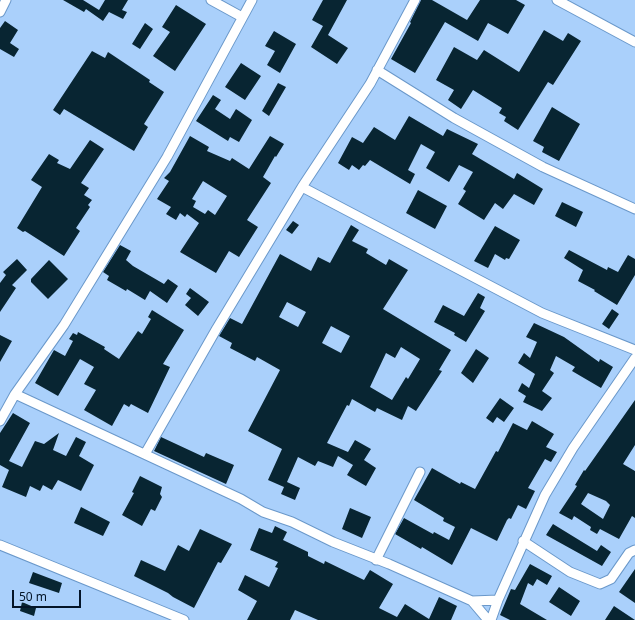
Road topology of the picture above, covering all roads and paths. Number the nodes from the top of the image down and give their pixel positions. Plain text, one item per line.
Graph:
1 (6, 0) edge
2 (211, 0) edge
3 (252, 0) edge
4 (415, 0) edge
5 (557, 0) edge
6 (0, 12) edge
7 (242, 17) junction
8 (635, 42) edge
9 (377, 70) junction
10 (302, 187) junction
11 (635, 208) edge
12 (635, 350) edge
13 (635, 358) edge
14 (15, 394) junction
15 (0, 421) edge
16 (145, 454) junction
17 (420, 472) dead end
18 (523, 541) junction
19 (0, 545) edge
20 (635, 550) edge
21 (376, 560) junction
22 (498, 600) junction
23 (472, 602) junction
24 (184, 620) edge
25 (488, 620) edge
26 (491, 620) edge

1 - 6 street
2 - 7 street
3 - 7 street
4 - 9 street
5 - 8 street
7 - 14 street
9 - 10 street
9 - 11 street
10 - 12 street
10 - 16 street
13 - 18 street
14 - 15 street
14 - 16 street
16 - 21 street
17 - 21 street
18 - 20 street
18 - 22 street
19 - 24 street
21 - 23 street
22 - 23 street
22 - 26 street
23 - 25 street

